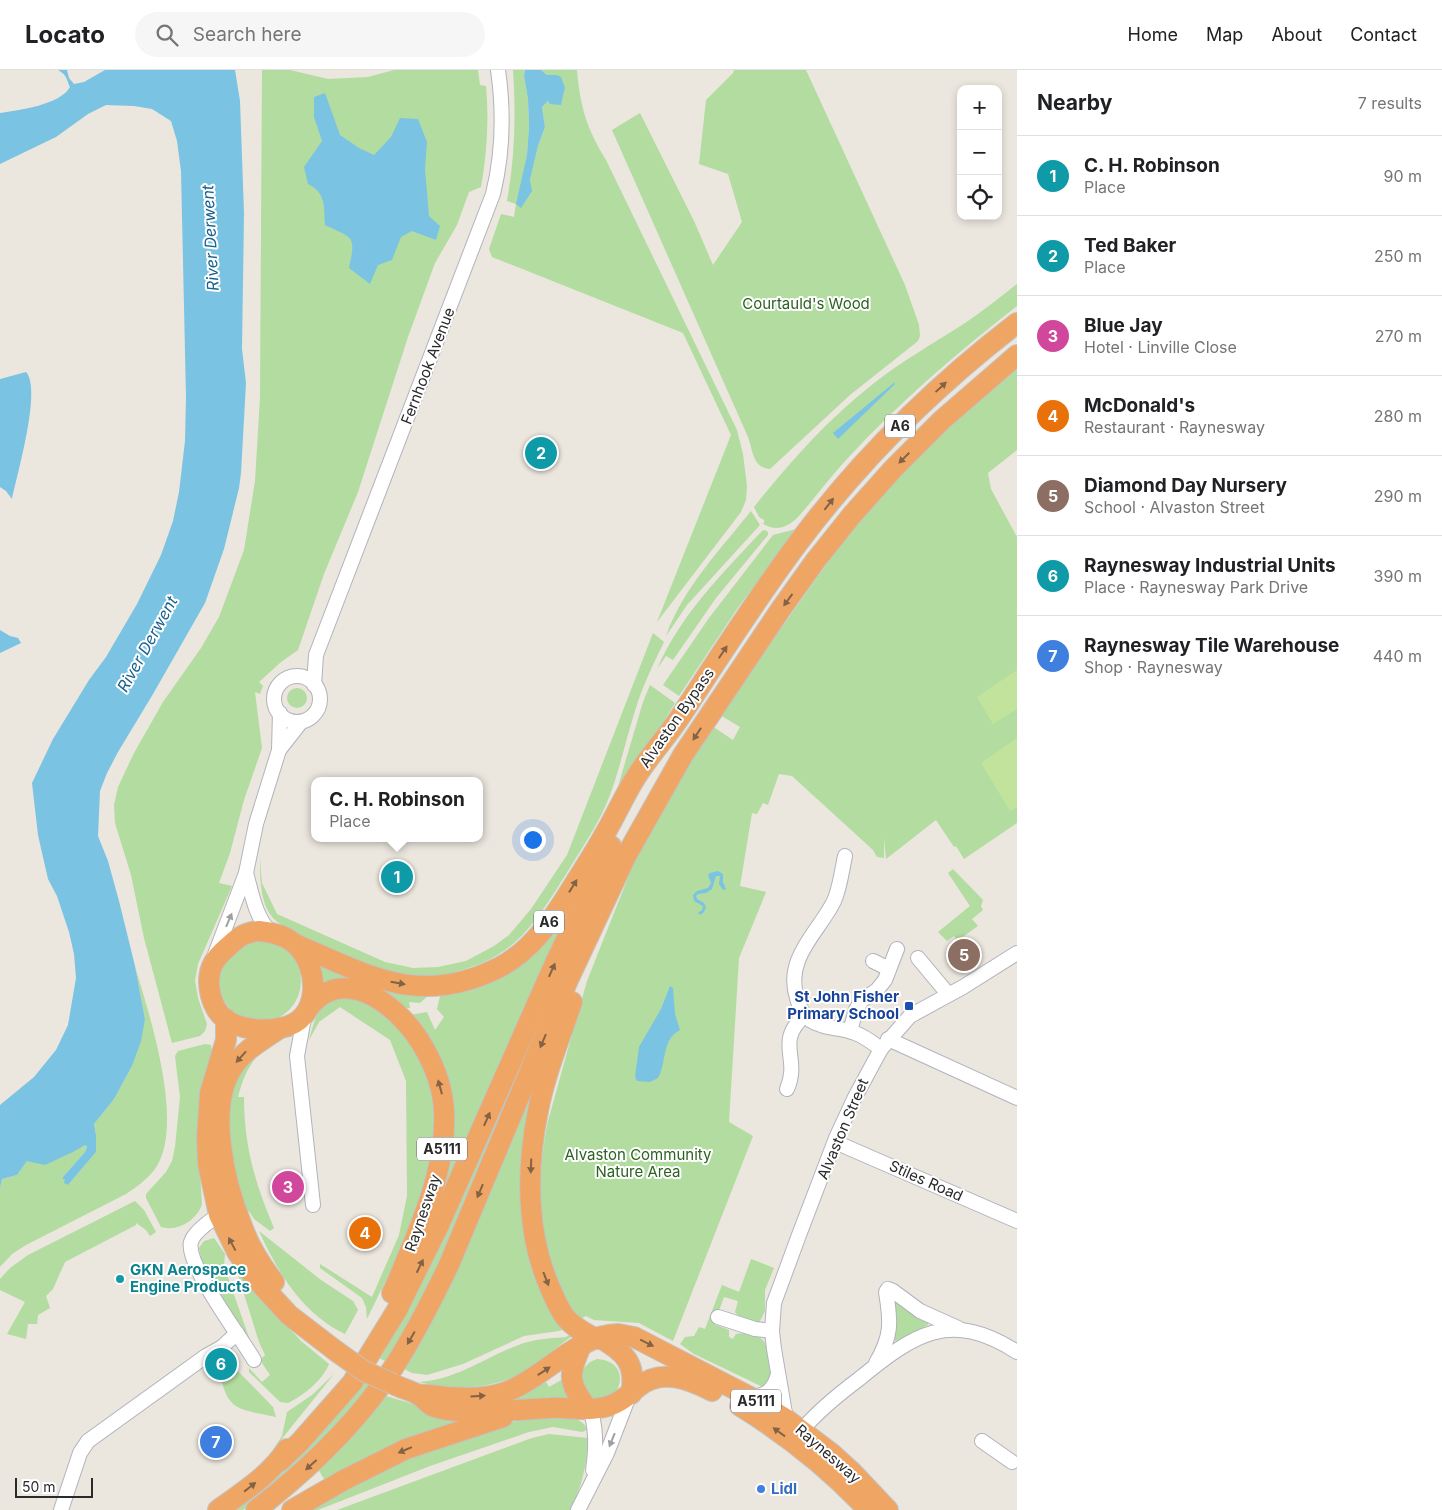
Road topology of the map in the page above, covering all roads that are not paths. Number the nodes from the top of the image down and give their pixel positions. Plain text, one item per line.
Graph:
1 (498, 70) edge
2 (1017, 323) edge
3 (1017, 355) edge
4 (316, 655) junction
5 (293, 676) junction
6 (314, 685) junction
7 (280, 713) junction
8 (301, 722) junction
9 (667, 736) junction
10 (279, 750) junction
11 (846, 856) dead end
12 (246, 873) junction
13 (606, 901) junction
14 (270, 932) junction
15 (295, 944) junction
16 (897, 949) dead end
17 (1017, 953) edge
18 (918, 958) dead end
19 (873, 961) dead end
20 (212, 966) junction
21 (889, 969) junction
22 (948, 994) junction
23 (308, 1010) junction
24 (805, 1015) junction
25 (226, 1019) junction
26 (282, 1028) junction
27 (850, 1031) junction
28 (885, 1044) junction
29 (297, 1056) junction
30 (787, 1090) dead end
31 (1017, 1098) edge
32 (221, 1138) junction
33 (835, 1142) junction
34 (313, 1205) dead end
35 (219, 1214) junction
36 (1017, 1222) edge
37 (718, 1317) dead end
38 (963, 1330) junction
39 (311, 1331) junction
40 (772, 1331) junction
41 (237, 1334) junction
42 (593, 1340) junction
43 (1017, 1352) edge
44 (254, 1360) dead end
45 (872, 1368) junction
46 (778, 1373) junction
47 (419, 1395) junction
48 (630, 1395) junction
49 (750, 1397) junction
50 (589, 1409) junction
51 (522, 1410) junction
52 (794, 1424) junction
53 (982, 1441) dead end
54 (1015, 1460) edge
55 (280, 1461) junction
56 (591, 1483) junction
57 (61, 1510) edge
58 (218, 1510) edge
59 (256, 1510) edge
60 (292, 1510) edge
61 (578, 1510) edge
62 (868, 1510) edge
63 (888, 1510) edge

1 - 4 street, Fernhook Avenue
9 -> 2 highway, Alvaston Bypass / A6
3 -> 13 highway, Alvaston Bypass / A6
4 - 5 street, Fernhook Avenue
4 - 6 street, Fernhook Avenue
5 - 6 street
5 - 7 street, Fernhook Avenue
6 - 8 street, Fernhook Avenue
7 - 8 street
7 - 10 street, Fernhook Avenue
8 - 10 street, Fernhook Avenue
15 -> 9 highway, Alvaston Bypass / A6
55 -> 9 highway
10 - 12 street, Fernhook Avenue
11 - 24 street
12 - 14 street, Fernhook Avenue
20 -> 12 street, Fernhook Avenue
13 -> 42 highway, A6
13 -> 59 highway
14 - 15 highway
14 - 20 highway
15 - 23 highway
16 - 21 street
17 - 22 street, Alvaston Street
18 - 22 street
19 - 21 street
20 - 25 highway
21 - 27 street
22 - 28 street, Alvaston Street
23 - 26 highway
23 - 29 street
55 -> 23 highway, Raynesway / A5111
24 - 27 street
24 - 30 street
25 - 26 highway
25 - 35 highway, Raynesway / A5111
26 - 29 street
26 -> 32 highway, Raynesway / A5111
27 - 28 street
28 - 31 street
28 - 33 street, Alvaston Street
29 - 34 street
32 - 35 street
32 - 39 highway, Raynesway / A5111
33 - 36 street, Stiles Road
33 - 40 street, Alvaston Street
39 -> 35 highway, Raynesway / A5111
35 - 41 street
37 - 40 street
38 - 43 street
38 - 45 street
38 - 45 street
39 - 47 highway, Raynesway / A5111, bridge
40 - 46 street, Alvaston Street
41 - 44 street
41 - 57 street
47 -> 42 highway, Raynesway / A5111
42 - 48 highway
42 -> 49 highway, Raynesway / A5111
42 - 50 highway
45 - 52 street
46 - 49 street
46 - 52 street, Alvaston Street
47 - 51 highway, Raynesway / A5111
48 - 50 highway
48 -> 56 street
62 -> 48 highway, Raynesway / A5111
49 - 52 highway, Raynesway / A5111
50 - 51 highway, Raynesway / A5111
50 - 56 street
51 -> 60 highway, Raynesway / A5111
52 - 63 highway, Raynesway / A5111
53 - 54 street
58 -> 55 highway, Raynesway / A5111
56 - 61 street

